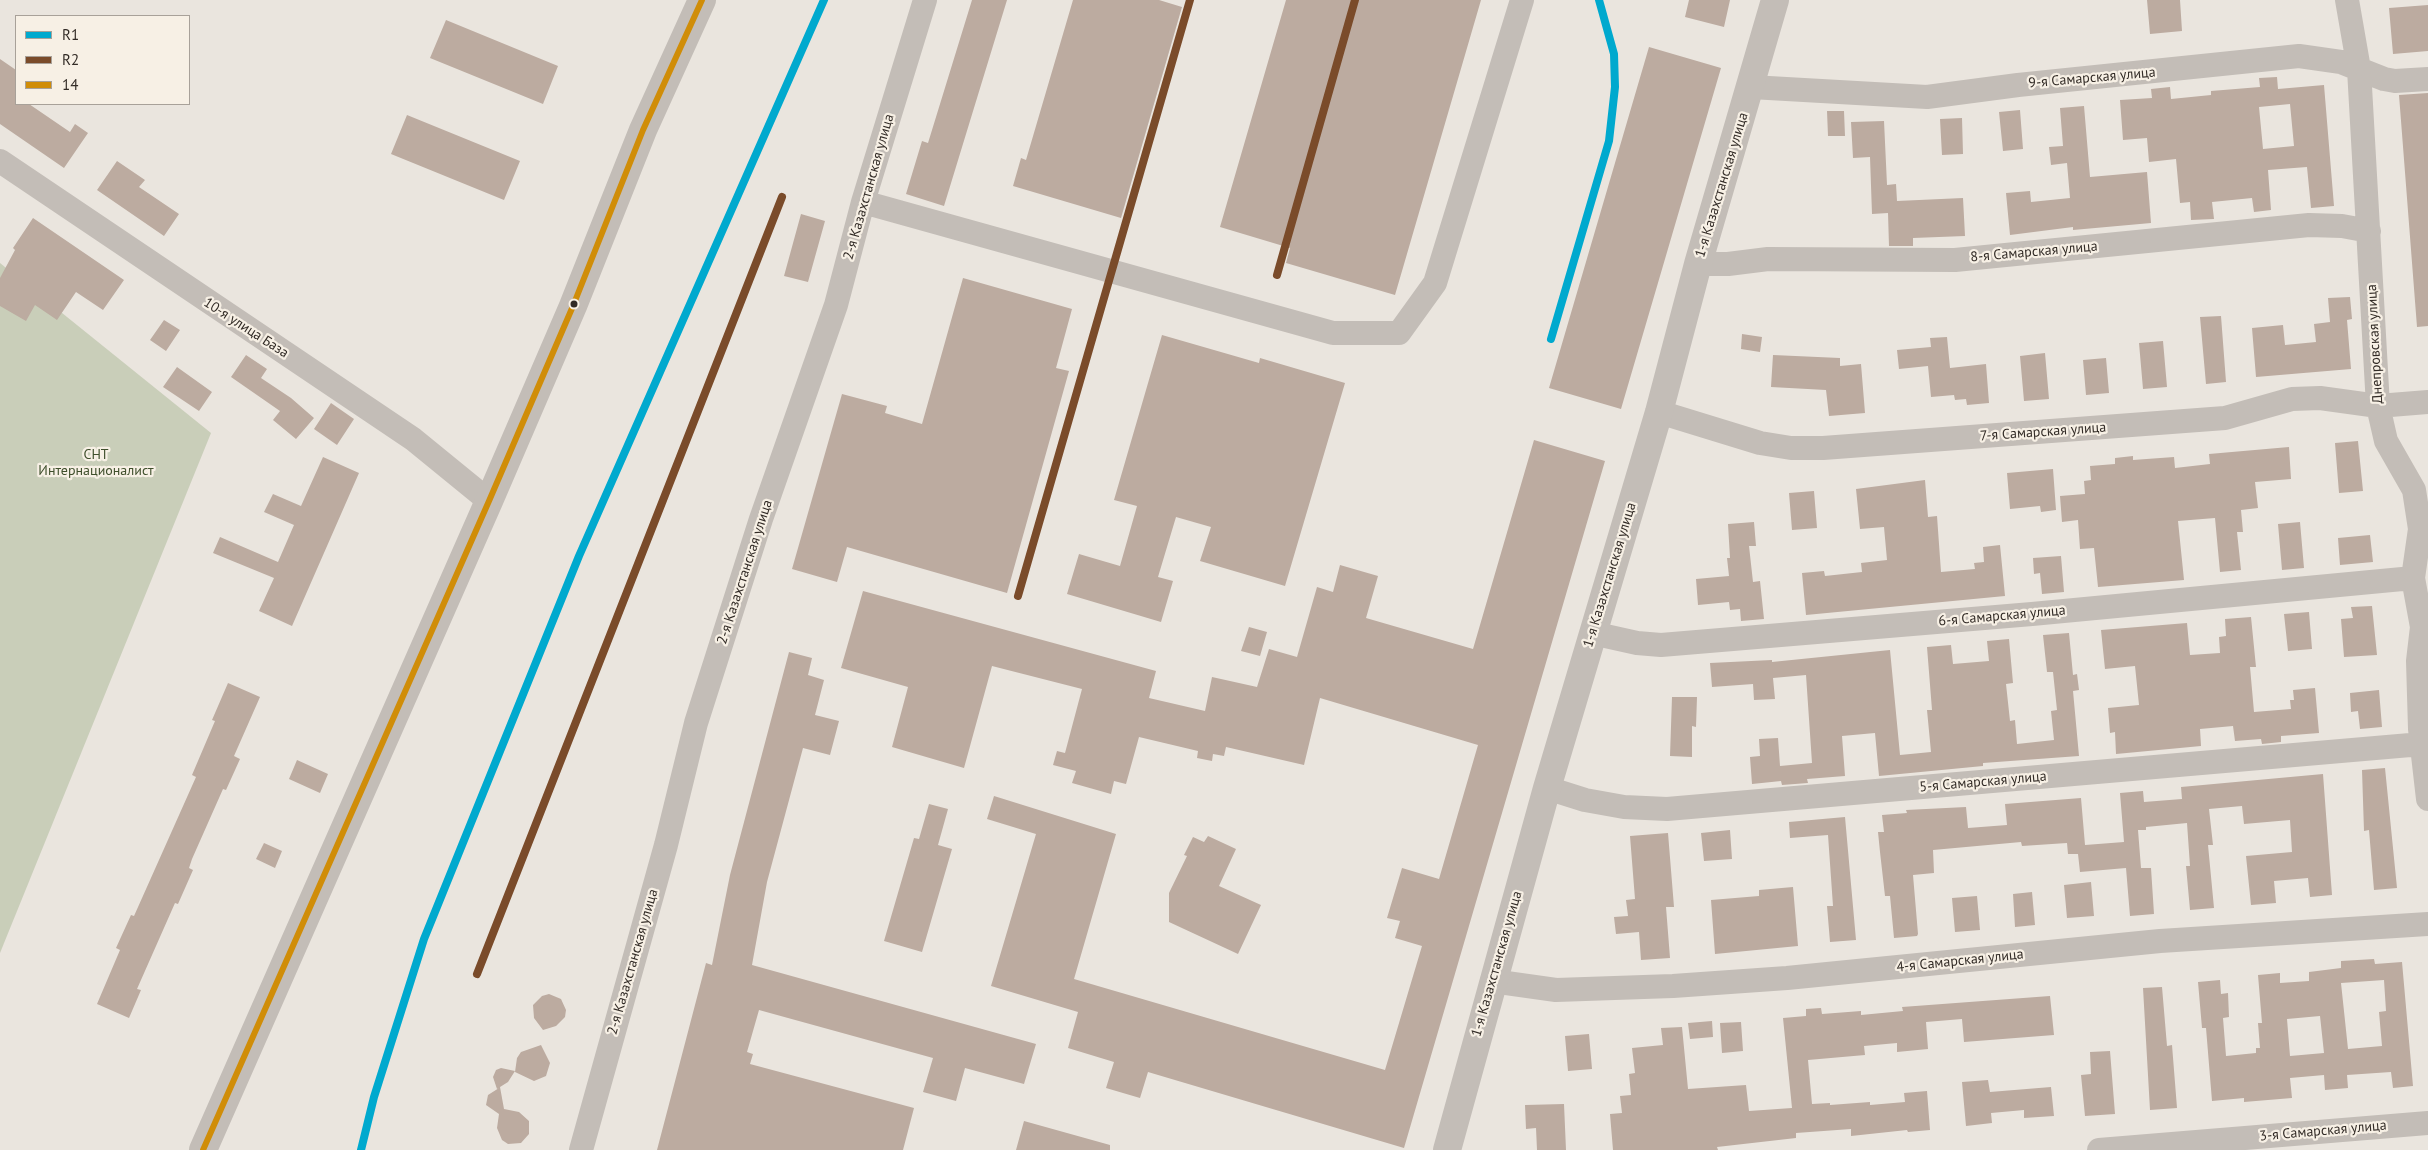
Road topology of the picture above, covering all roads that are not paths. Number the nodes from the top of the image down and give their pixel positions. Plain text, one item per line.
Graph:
1 (702, 0) edge
2 (925, 0) edge
3 (1522, 0) edge
4 (1775, 0) edge
5 (2347, 0) edge
6 (2359, 69) junction
7 (2428, 78) edge
8 (1751, 87) junction
9 (0, 161) edge
10 (863, 202) junction
11 (2369, 231) junction
12 (1698, 264) junction
13 (2428, 402) edge
14 (2378, 406) junction
15 (1659, 412) junction
16 (489, 501) junction
17 (2413, 578) junction
18 (1592, 632) junction
19 (2422, 744) junction
20 (1547, 788) junction
21 (2428, 799) edge
22 (2428, 924) edge
23 (1492, 981) junction
24 (2428, 1123) edge
25 (2239, 1144) edge
26 (203, 1150) edge
27 (581, 1150) edge
28 (1447, 1150) edge
29 (2099, 1150) edge

1 - 16 street
2 - 10 street, 2-я Казахстанская улица
3 - 10 street
4 - 8 street, 1-я Казахстанская улица
5 - 6 street, Днепровская улица
6 - 7 street, 9-я Самарская улица
6 - 8 street, 9-я Самарская улица
6 - 11 street, Днепровская улица
8 - 12 street, 1-я Казахстанская улица
9 - 16 street, 10-я улица База
10 - 27 street, 2-я Казахстанская улица
11 - 12 street, 8-я Самарская улица
11 - 14 street, Днепровская улица
12 - 15 street, 1-я Казахстанская улица
13 - 14 street, 7-я Самарская улица
14 - 15 street, 7-я Самарская улица
14 - 17 street, Днепровская улица
15 - 18 street, 1-я Казахстанская улица
16 - 26 street
17 - 18 street, 6-я Самарская улица
17 - 19 street, Днепровская улица
18 - 20 street, 1-я Казахстанская улица
19 - 20 street, 5-я Самарская улица
19 - 21 street, Днепровская улица
20 - 23 street, 1-я Казахстанская улица
22 - 23 street, 4-я Самарская улица
23 - 28 street, 1-я Казахстанская улица
24 - 25 street, 3-я Самарская улица
25 - 29 street, 3-я Самарская улица

